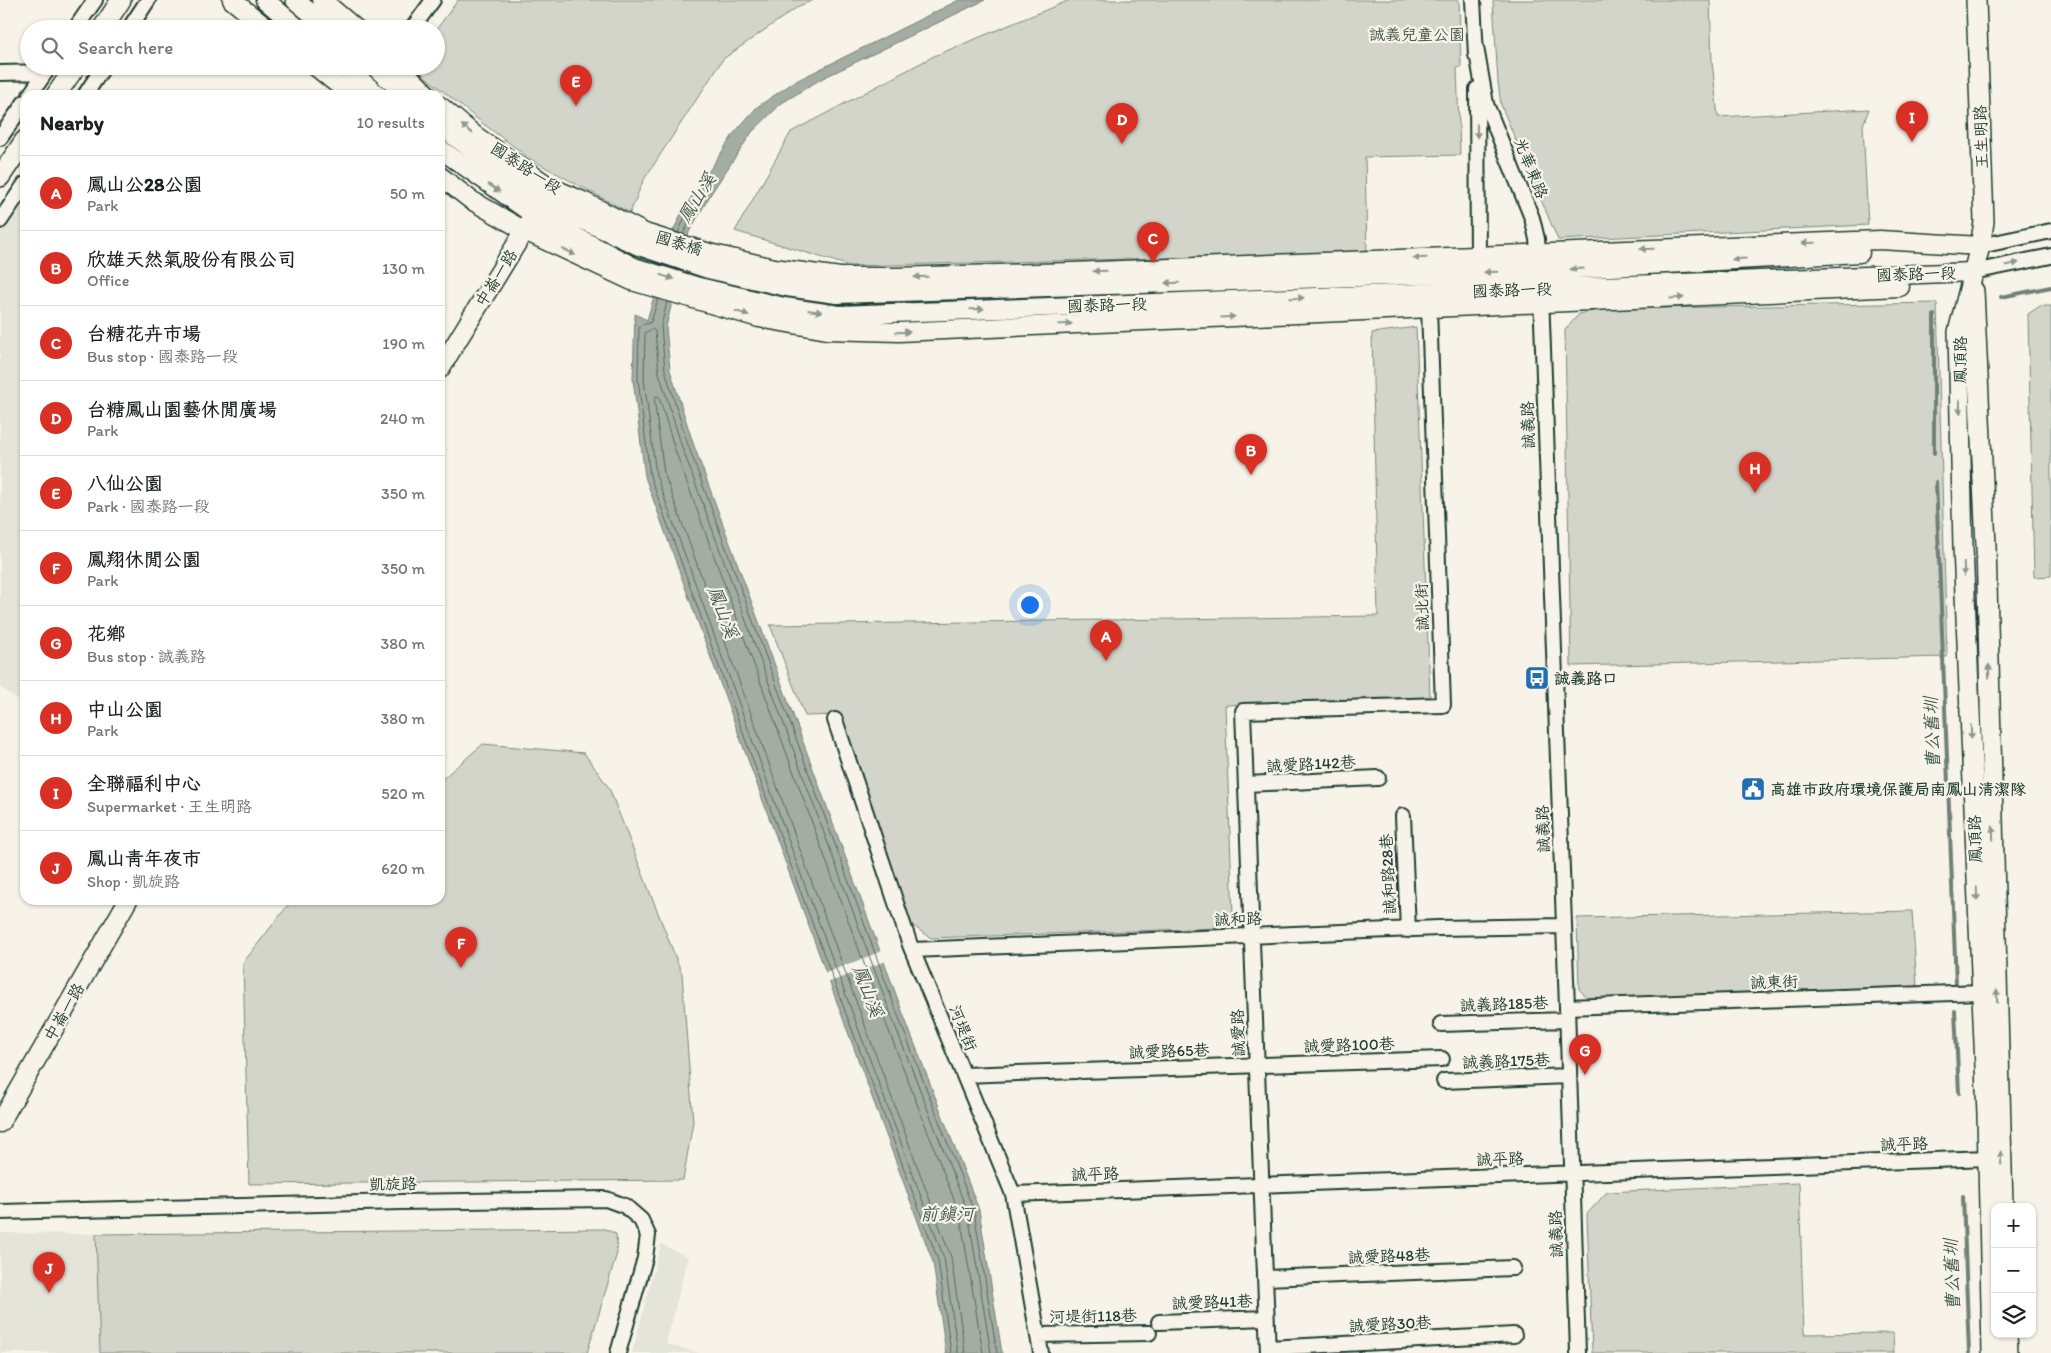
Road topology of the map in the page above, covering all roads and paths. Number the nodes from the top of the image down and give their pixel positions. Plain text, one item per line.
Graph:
1 (95, 0) edge
2 (121, 0) edge
3 (148, 0) edge
4 (232, 0) edge
5 (265, 0) edge
6 (296, 0) edge
7 (322, 0) edge
8 (434, 0) edge
9 (1473, 0) edge
10 (1976, 0) edge
11 (81, 20) edge
12 (108, 20) edge
13 (135, 20) edge
14 (257, 20) edge
15 (288, 20) edge
16 (319, 20) edge
17 (345, 20) edge
18 (419, 20) edge
19 (1476, 47) junction
20 (20, 71) edge
21 (0, 73) edge
22 (44, 75) edge
23 (70, 75) edge
24 (98, 75) edge
25 (326, 75) edge
26 (353, 75) edge
27 (377, 75) edge
28 (387, 75) edge
29 (409, 75) edge
30 (33, 90) edge
31 (59, 90) edge
32 (87, 90) edge
33 (345, 90) edge
34 (368, 90) edge
35 (371, 90) edge
36 (401, 90) edge
37 (423, 90) edge
38 (20, 109) edge
39 (445, 110) edge
40 (445, 130) edge
41 (0, 138) edge
42 (20, 147) edge
43 (445, 152) edge
44 (0, 177) edge
45 (445, 180) edge
46 (20, 191) edge
47 (542, 201) junction
48 (0, 221) edge
49 (525, 231) junction
50 (2051, 231) edge
51 (642, 239) joint
52 (1980, 246) junction
53 (1478, 256) junction
54 (2051, 256) edge
55 (708, 260) junction
56 (1539, 262) junction
57 (1973, 272) junction
58 (633, 274) junction
59 (697, 293) junction
60 (1541, 297) junction
61 (1429, 308) junction
62 (445, 361) edge
63 (1244, 711) joint
64 (835, 720) dead end
65 (1378, 778) dead end
66 (1246, 784) junction
67 (1403, 816) dead end
68 (125, 905) edge
69 (1564, 926) junction
70 (1408, 930) junction
71 (1252, 936) junction
72 (912, 950) junction
73 (1981, 992) junction
74 (1567, 1013) junction
75 (1441, 1024) dead end
76 (1442, 1059) dead end
77 (1257, 1066) junction
78 (964, 1075) junction
79 (1569, 1076) junction
80 (1444, 1081) dead end
81 (0, 1123) edge
82 (1988, 1158) junction
83 (1572, 1174) junction
84 (1261, 1186) junction
85 (1013, 1194) junction
86 (2003, 1203) edge
87 (0, 1212) edge
88 (1513, 1268) dead end
89 (1266, 1278) junction
90 (1266, 1318) junction
91 (1159, 1322) dead end
92 (1149, 1333) dead end
93 (1038, 1335) junction
94 (1514, 1335) dead end
95 (2007, 1338) edge
96 (1268, 1351) edge
97 (618, 1353) edge
98 (1041, 1353) edge
99 (1578, 1353) edge
100 (1992, 1353) edge
101 (2008, 1353) edge

1 - 11 street
2 - 12 main road
3 - 13 street
4 - 14 street
5 - 15 street
6 - 16 street
7 - 17 street
8 - 18 street
9 - 19 street, 光華東路
10 - 52 main road, 王生明路
19 -> 53 street, 光華東路
19 - 56 street, 光華東路
20 - 21 street
22 - 30 street
23 - 31 main road
24 - 32 street
25 - 33 street
26 - 34 street
27 - 35 street
28 - 36 street
29 - 37 street
38 - 41 street
47 -> 39 street, 國泰路一段
40 - 47 street, 國泰路一段
42 - 44 main road
43 -> 47 street, 國泰路一段
45 - 49 street
46 - 48 street
47 - 49 street, 中崙一路
47 - 51 street, 國泰路一段
47 - 58 street, 國泰路一段
49 -> 58 street
49 - 62 street, 中崙一路
50 - 52 street
51 - 55 street, 國泰橋
52 -> 56 street, 國泰路一段
52 - 57 main road, 王生明路
53 -> 55 street, 國泰路一段
53 - 56 street, 國泰路一段
57 -> 54 street
56 -> 55 street, 國泰路一段
56 - 60 street, 光華東路
60 -> 57 street, 國泰路一段
57 -> 73 main road, 鳳頂路
86 -> 57 main road, 鳳頂路
58 -> 59 street
59 -> 60 street, 國泰路一段
59 -> 61 street, 國泰路一段
60 - 61 street, 國泰路一段
60 - 69 street, 誠義路
61 - 63 street, 誠北街
63 - 66 street, 誠愛路
64 - 72 street, 河堤街
65 - 66 street, 誠愛路142巷
66 - 71 street, 誠愛路
67 - 70 street, 誠和路28巷
68 - 81 street, 中崙一路
69 - 70 street, 誠和路
69 - 74 street, 誠義路
70 - 71 street, 誠和路
71 - 72 street, 誠和路
71 - 77 street, 誠愛路
72 - 78 street, 河堤街
73 - 74 street, 誠東街
73 - 82 main road, 鳳頂路
74 - 75 street, 誠義路185巷
74 - 79 street, 誠義路
76 - 77 street, 誠愛路100巷
77 - 78 street, 誠愛路65巷
77 - 84 street, 誠愛路
78 - 85 street, 河堤街
79 - 80 street, 誠義路175巷
79 - 83 street, 誠義路
82 - 83 street, 誠平路
82 - 100 main road, 鳳頂路
83 - 84 street, 誠平路
83 - 99 street, 誠義路
84 - 85 street, 誠平路
84 - 89 street, 誠愛路
85 - 93 street, 河堤街
87 - 97 street, 凱旋路
88 - 89 street, 誠愛路48巷
89 - 90 street, 誠愛路
90 - 91 street, 誠愛路41巷
90 - 96 street, 誠愛路
92 - 93 street, 河堤街118巷
93 - 98 street, 河堤街
94 - 96 street, 誠愛路30巷
95 - 101 main road

